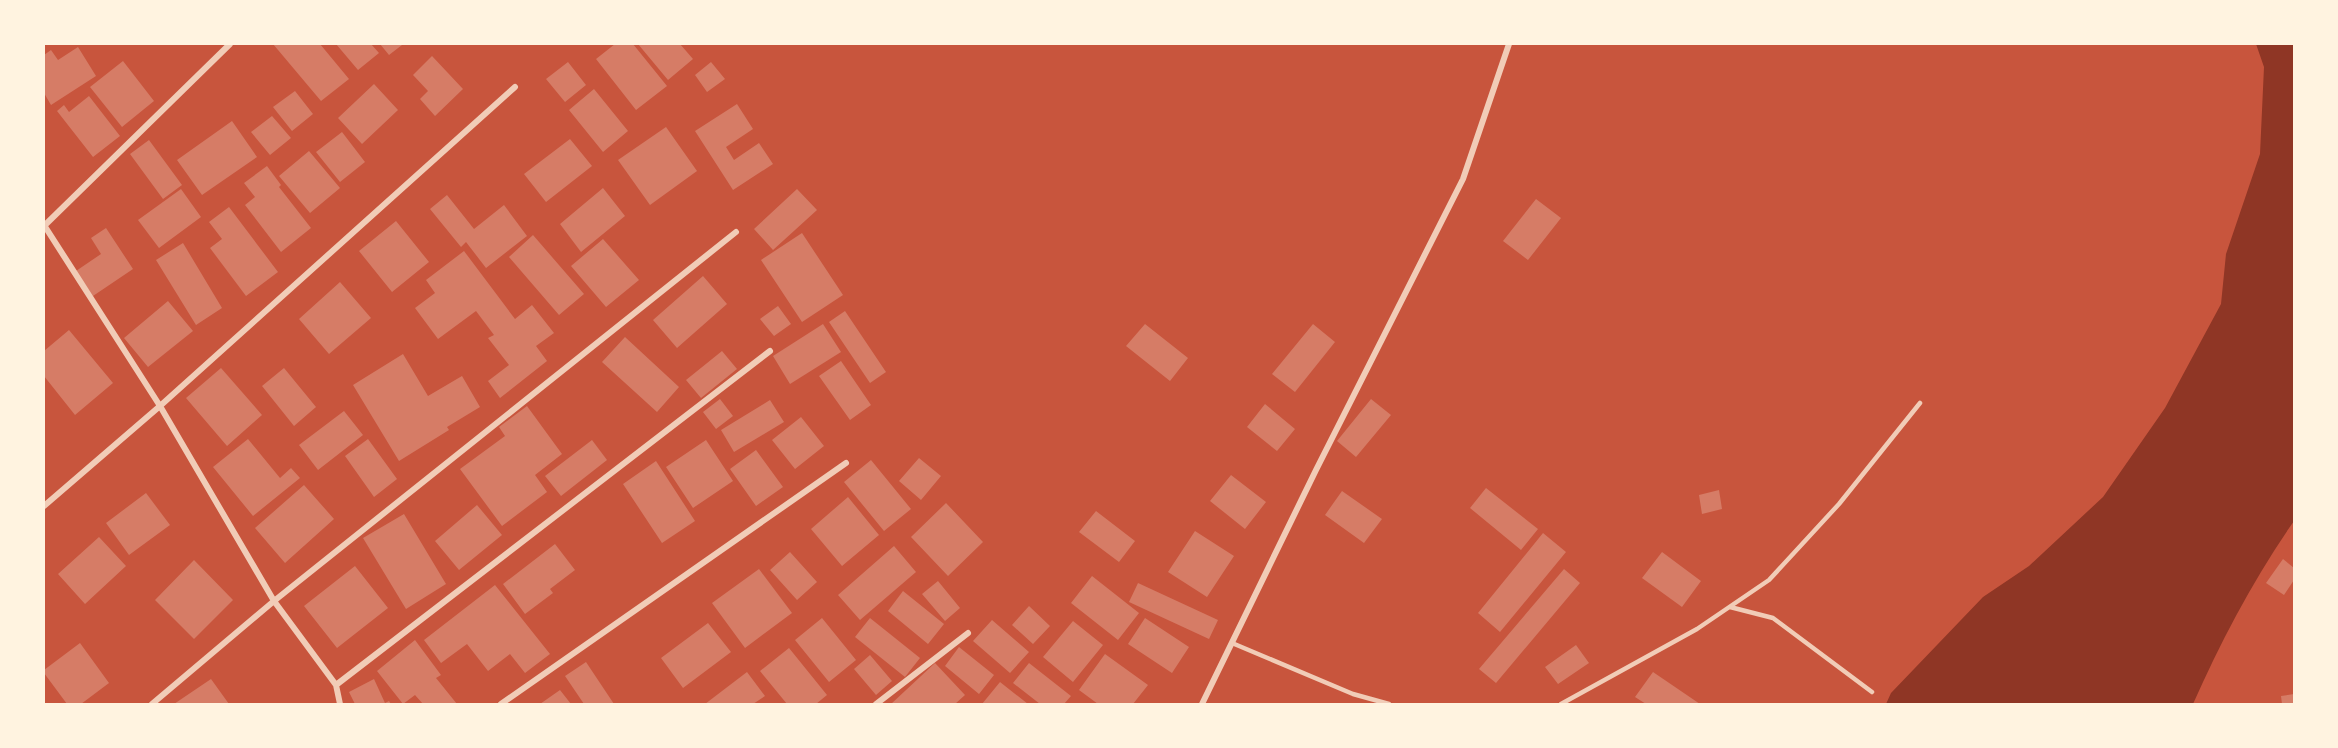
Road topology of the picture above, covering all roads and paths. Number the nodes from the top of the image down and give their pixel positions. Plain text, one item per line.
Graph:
1 (230, 44) edge
2 (1509, 44) edge
3 (515, 87) dead end
4 (44, 226) edge
5 (736, 232) dead end
6 (770, 351) dead end
7 (1920, 402) dead end
8 (160, 406) junction
9 (846, 463) dead end
10 (44, 506) edge
11 (274, 601) junction
12 (1730, 607) junction
13 (968, 633) dead end
14 (1232, 643) junction
15 (336, 685) junction
16 (1872, 692) dead end
17 (152, 705) edge
18 (340, 705) edge
19 (501, 705) edge
20 (876, 705) edge
21 (1202, 705) edge
22 (1389, 705) edge
23 (1561, 705) edge

1 - 4 street
2 - 14 street
3 - 8 street
4 - 8 street
5 - 11 street
6 - 15 street
7 - 12 lane
8 - 10 street
8 - 11 street
9 - 19 street
11 - 15 street
11 - 17 street
12 - 16 lane
12 - 23 lane
13 - 20 street
14 - 21 street
14 - 22 lane
15 - 18 street

